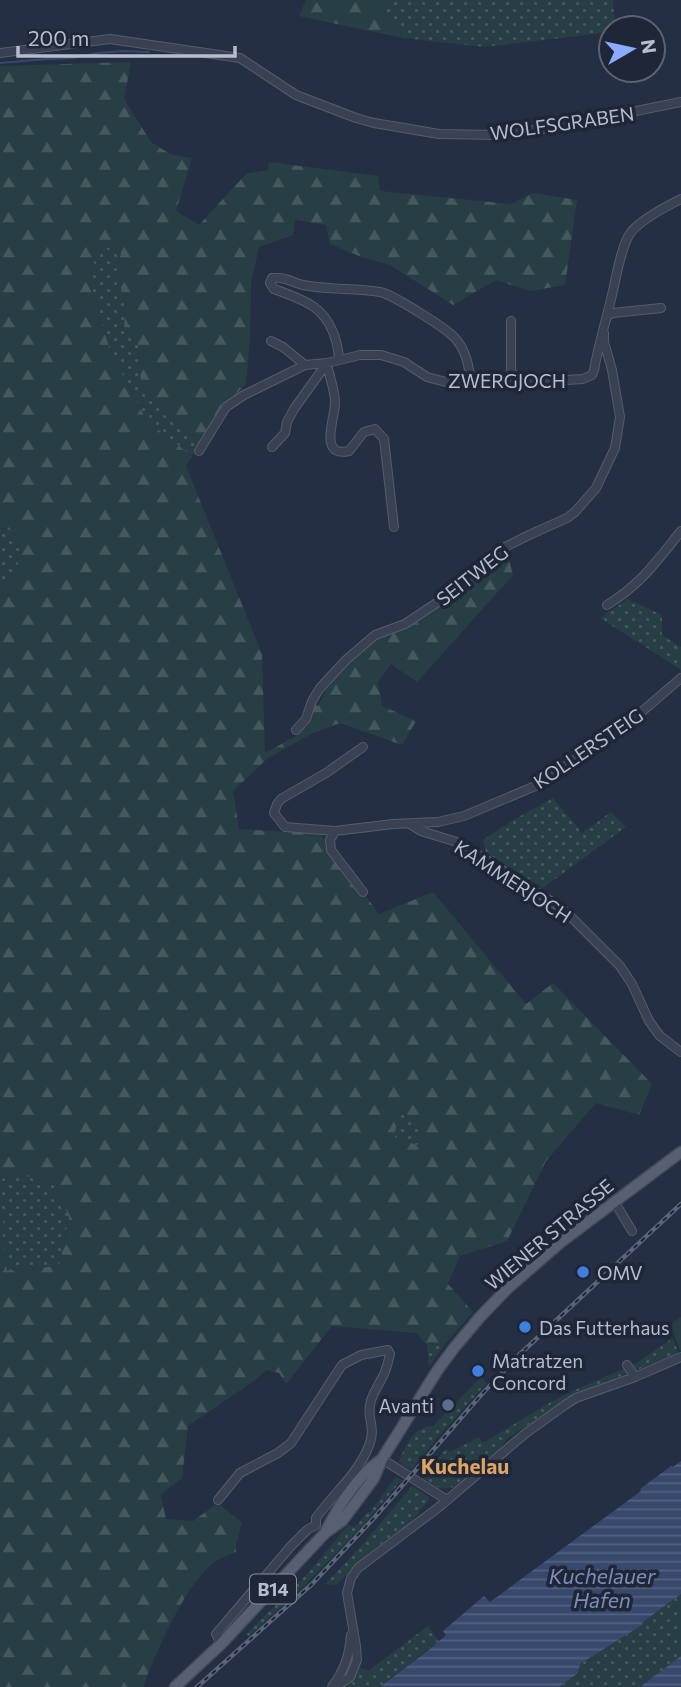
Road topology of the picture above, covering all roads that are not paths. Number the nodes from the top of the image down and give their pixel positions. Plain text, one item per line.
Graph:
1 (0, 53) edge
2 (681, 102) edge
3 (681, 199) edge
4 (661, 308) dead end
5 (606, 319) junction
6 (511, 321) dead end
7 (271, 341) dead end
8 (339, 360) junction
9 (327, 363) junction
10 (305, 365) junction
11 (471, 382) junction
12 (514, 384) junction
13 (272, 447) dead end
14 (200, 451) dead end
15 (394, 527) dead end
16 (681, 531) edge
17 (607, 605) dead end
18 (681, 678) edge
19 (296, 730) dead end
20 (363, 747) dead end
21 (410, 824) junction
22 (335, 831) junction
23 (363, 892) dead end
24 (681, 1052) edge
25 (681, 1152) edge
26 (614, 1201) junction
27 (632, 1231) dead end
28 (681, 1357) edge
29 (627, 1365) dead end
30 (635, 1377) junction
31 (382, 1459) junction
32 (218, 1500) dead end
33 (447, 1500) junction
34 (321, 1529) junction
35 (175, 1687) edge
36 (334, 1687) edge

1 - 2 street, WOLFSGRABEN
3 - 5 street
4 - 5 street
5 - 12 street, ZWERGJOCH
5 - 19 street, SEITWEG
6 - 12 street
7 - 10 street
8 - 9 street, ZWERGJOCH
8 - 11 street, ZWERGJOCH
8 - 11 street
9 - 10 street, ZWERGJOCH
9 - 13 street
9 - 15 street
10 - 14 street, ZWERGJOCH
11 - 12 street, ZWERGJOCH
16 - 17 street
18 - 21 street, KOLLERSTEIG
20 - 22 street, KOLLERSTEIG
21 - 22 street, KOLLERSTEIG
21 - 24 street, KAMMERJOCH
22 - 23 street
25 - 26 main road, WIENER STRASSE / B14
26 - 27 street
26 - 31 main road, WIENER STRASSE / B14
28 - 30 street
29 - 30 street
30 - 33 street
31 - 33 street
31 - 34 main road, B14
32 - 34 street
33 - 36 street
34 - 35 main road, B14

